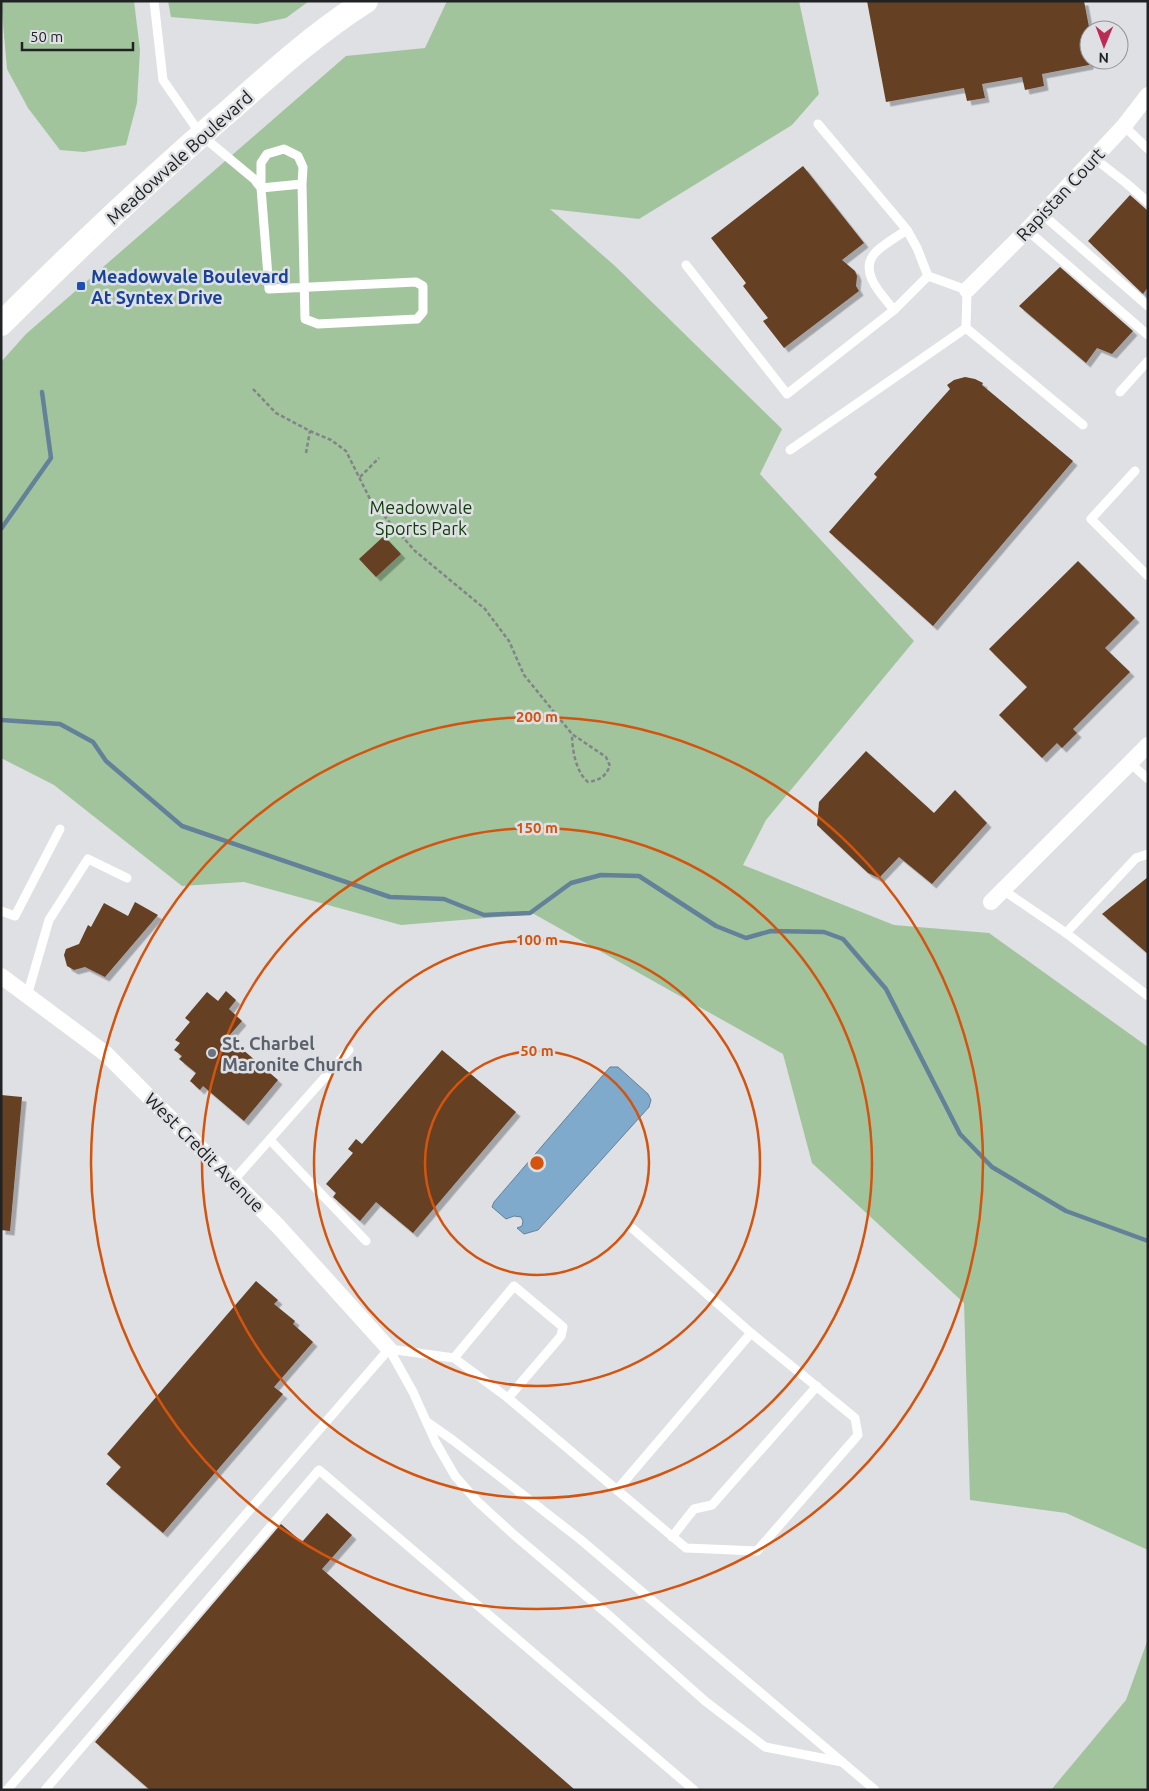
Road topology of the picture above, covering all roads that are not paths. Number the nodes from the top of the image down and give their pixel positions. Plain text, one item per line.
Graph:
1 (154, 1) edge
2 (366, 1) edge
3 (1148, 94) edge
4 (818, 124) dead end
5 (1124, 126) junction
6 (201, 135) junction
7 (1148, 149) edge
8 (1094, 158) junction
9 (302, 184) junction
10 (261, 188) junction
11 (1148, 202) edge
12 (1042, 214) junction
13 (907, 230) junction
14 (1027, 230) junction
15 (686, 265) dead end
16 (928, 276) junction
17 (305, 287) junction
18 (967, 290) junction
19 (1148, 306) edge
20 (894, 310) junction
21 (1, 324) edge
22 (966, 328) junction
23 (1148, 335) edge
24 (1148, 361) edge
25 (1120, 392) dead end
26 (1083, 425) dead end
27 (790, 450) dead end
28 (1135, 471) dead end
29 (1148, 576) edge
30 (1148, 745) edge
31 (1130, 763) junction
32 (1148, 779) edge
33 (60, 829) dead end
34 (1148, 854) edge
35 (127, 878) dead end
36 (997, 896) joint
37 (1, 911) edge
38 (1066, 933) junction
39 (1, 976) edge
40 (27, 996) junction
41 (1148, 996) edge
42 (349, 1050) dead end
43 (270, 1140) junction
44 (234, 1181) junction
45 (632, 1228) dead end
46 (366, 1241) dead end
47 (750, 1333) junction
48 (389, 1349) junction
49 (454, 1358) junction
50 (817, 1386) junction
51 (508, 1398) junction
52 (427, 1422) junction
53 (617, 1490) junction
54 (672, 1537) junction
55 (842, 1762) junction
56 (871, 1789) edge
57 (7, 1790) edge
58 (45, 1790) edge
59 (694, 1790) edge

1 - 6 lane
2 - 6 main road, Meadowvale Boulevard
3 - 5 street, Rapistan Court
4 - 13 lane
5 - 7 lane
5 - 8 street, Rapistan Court
6 - 10 lane
6 - 21 main road, Meadowvale Boulevard
8 - 11 lane
8 - 12 street, Rapistan Court
9 - 10 lane
9 - 10 lane
9 - 17 lane
10 - 17 lane
12 - 14 street, Rapistan Court
12 - 19 lane
13 - 16 lane
13 - 20 lane
14 - 18 street, Rapistan Court
14 - 23 lane
15 - 20 lane
16 - 18 lane
16 - 20 lane
17 - 17 lane
18 - 22 lane
22 - 26 lane
22 - 27 lane
24 - 25 lane
28 - 29 lane
30 - 31 street
31 - 32 lane
31 - 36 street
33 - 37 lane
34 - 38 lane
35 - 40 lane
36 - 38 lane
38 - 41 lane
39 - 40 street, West Credit Avenue
40 - 44 street, West Credit Avenue
42 - 43 lane
43 - 44 lane
43 - 46 lane
44 - 48 street, West Credit Avenue
45 - 47 lane
47 - 50 lane
47 - 53 lane
48 - 49 lane
48 - 52 lane
48 - 57 lane
49 - 51 lane
49 - 51 lane
50 - 54 lane
50 - 54 lane
51 - 53 lane
52 - 55 lane
52 - 55 lane
53 - 54 lane
55 - 56 lane
58 - 59 lane

